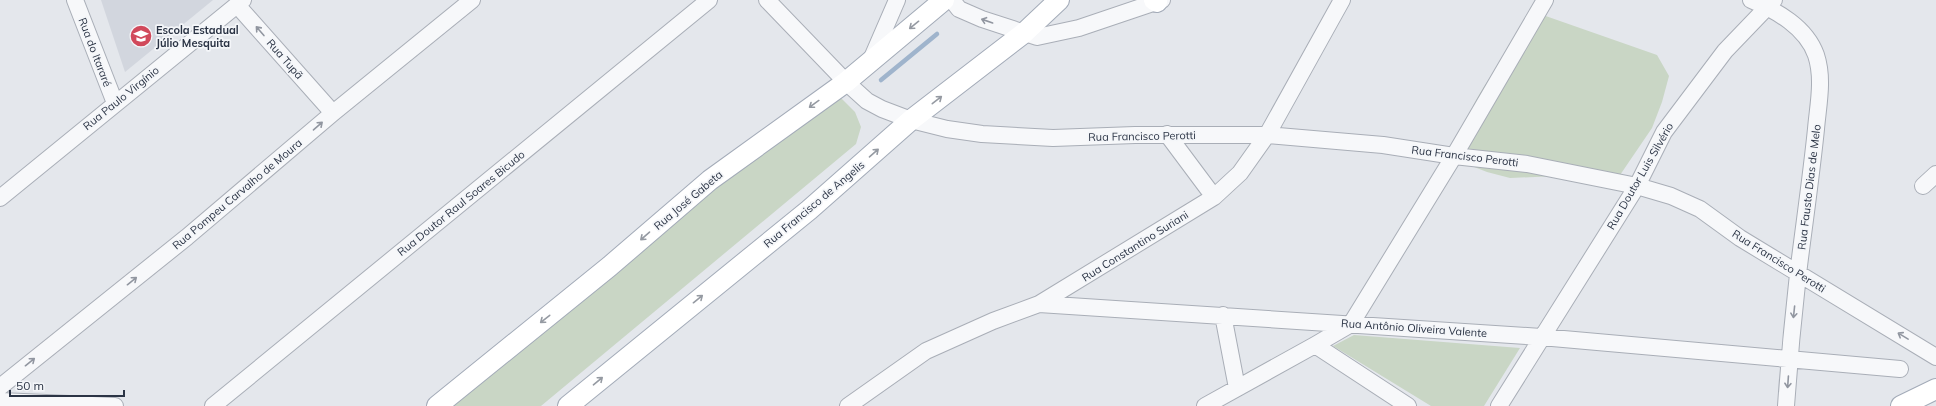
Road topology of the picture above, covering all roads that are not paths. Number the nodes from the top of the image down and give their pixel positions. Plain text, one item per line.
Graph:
1 (75, 0) edge
2 (472, 0) edge
3 (708, 0) edge
4 (768, 0) edge
5 (897, 0) edge
6 (944, 0) edge
7 (952, 0) edge
8 (1058, 0) edge
9 (1342, 0) edge
10 (1545, 0) edge
11 (1751, 0) edge
12 (1158, 1) edge
13 (240, 3) edge
14 (1770, 3) edge
15 (1024, 33) junction
16 (871, 60) junction
17 (846, 82) junction
18 (115, 103) junction
19 (333, 113) junction
20 (911, 120) junction
21 (1167, 134) junction
22 (1267, 135) junction
23 (1454, 156) junction
24 (1936, 174) edge
25 (1637, 186) junction
26 (1922, 186) dead end
27 (0, 198) edge
28 (1214, 198) junction
29 (1798, 273) junction
30 (1039, 304) junction
31 (1222, 315) junction
32 (1351, 324) junction
33 (1541, 336) junction
34 (1315, 345) junction
35 (1936, 357) edge
36 (1789, 358) junction
37 (1900, 369) dead end
38 (0, 387) edge
39 (1237, 388) junction
40 (1936, 389) edge
41 (0, 400) edge
42 (115, 406) edge
43 (213, 406) edge
44 (437, 406) edge
45 (568, 406) edge
46 (848, 406) edge
47 (1205, 406) edge
48 (1408, 406) edge
49 (1499, 406) edge
50 (1786, 406) edge
51 (1900, 406) edge

1 - 18 street, Rua do Itararé
2 - 19 street, Rua Pompeu Carvalho de Moura
3 - 43 street, Rua Doutor Raul Soares Bicudo
4 - 17 street, Rua Francisco Perotti
5 - 16 street
6 -> 16 main road, Rua José Gabeta
15 -> 7 street
8 - 15 main road, Rua Francisco de Angelis
9 - 22 street, Rua Constantino Suriani
10 - 23 street
11 - 14 street, Rua Fausto Dias de Melo
12 - 15 street
13 - 18 street, Rua Paulo Virgínio
19 -> 13 street, Rua Tupã
14 - 25 street, Rua Doutor Luis Silvério
14 - 29 street, Rua Fausto Dias de Melo
20 -> 15 main road, Rua Francisco de Angelis
16 - 17 main road, Rua José Gabeta
17 - 20 street, Rua Francisco Perotti
17 -> 44 main road, Rua José Gabeta
18 - 27 street, Rua Paulo Virgínio
38 -> 19 street, Rua Pompeu Carvalho de Moura
20 - 21 street, Rua Francisco Perotti
45 -> 20 main road, Rua Francisco de Angelis
21 - 22 street, Rua Francisco Perotti
21 - 28 street
22 - 23 street, Rua Francisco Perotti
22 - 28 street, Rua Constantino Suriani
23 - 25 street, Rua Francisco Perotti
23 - 32 street
24 - 26 street
25 - 29 street, Rua Francisco Perotti
25 - 33 street, Rua Doutor Luis Silvério
28 - 30 street, Rua Constantino Suriani
35 -> 29 street, Rua Francisco Perotti
29 -> 36 street, Rua Fausto Dias de Melo
30 - 31 street, Rua Antônio Oliveira Valente
30 - 46 street, Rua Constantino Suriani
31 - 32 street, Rua Antônio Oliveira Valente
31 - 39 street
32 - 33 street, Rua Antônio Oliveira Valente
32 - 34 street
33 - 36 street, Rua Antônio Oliveira Valente
33 - 49 street, Rua Doutor Luis Silvério
34 - 39 street
34 - 48 street
36 - 37 street, Rua Antônio Oliveira Valente
36 -> 50 street, Rua Fausto Dias de Melo
39 - 47 street
40 - 51 main road
41 - 42 street

